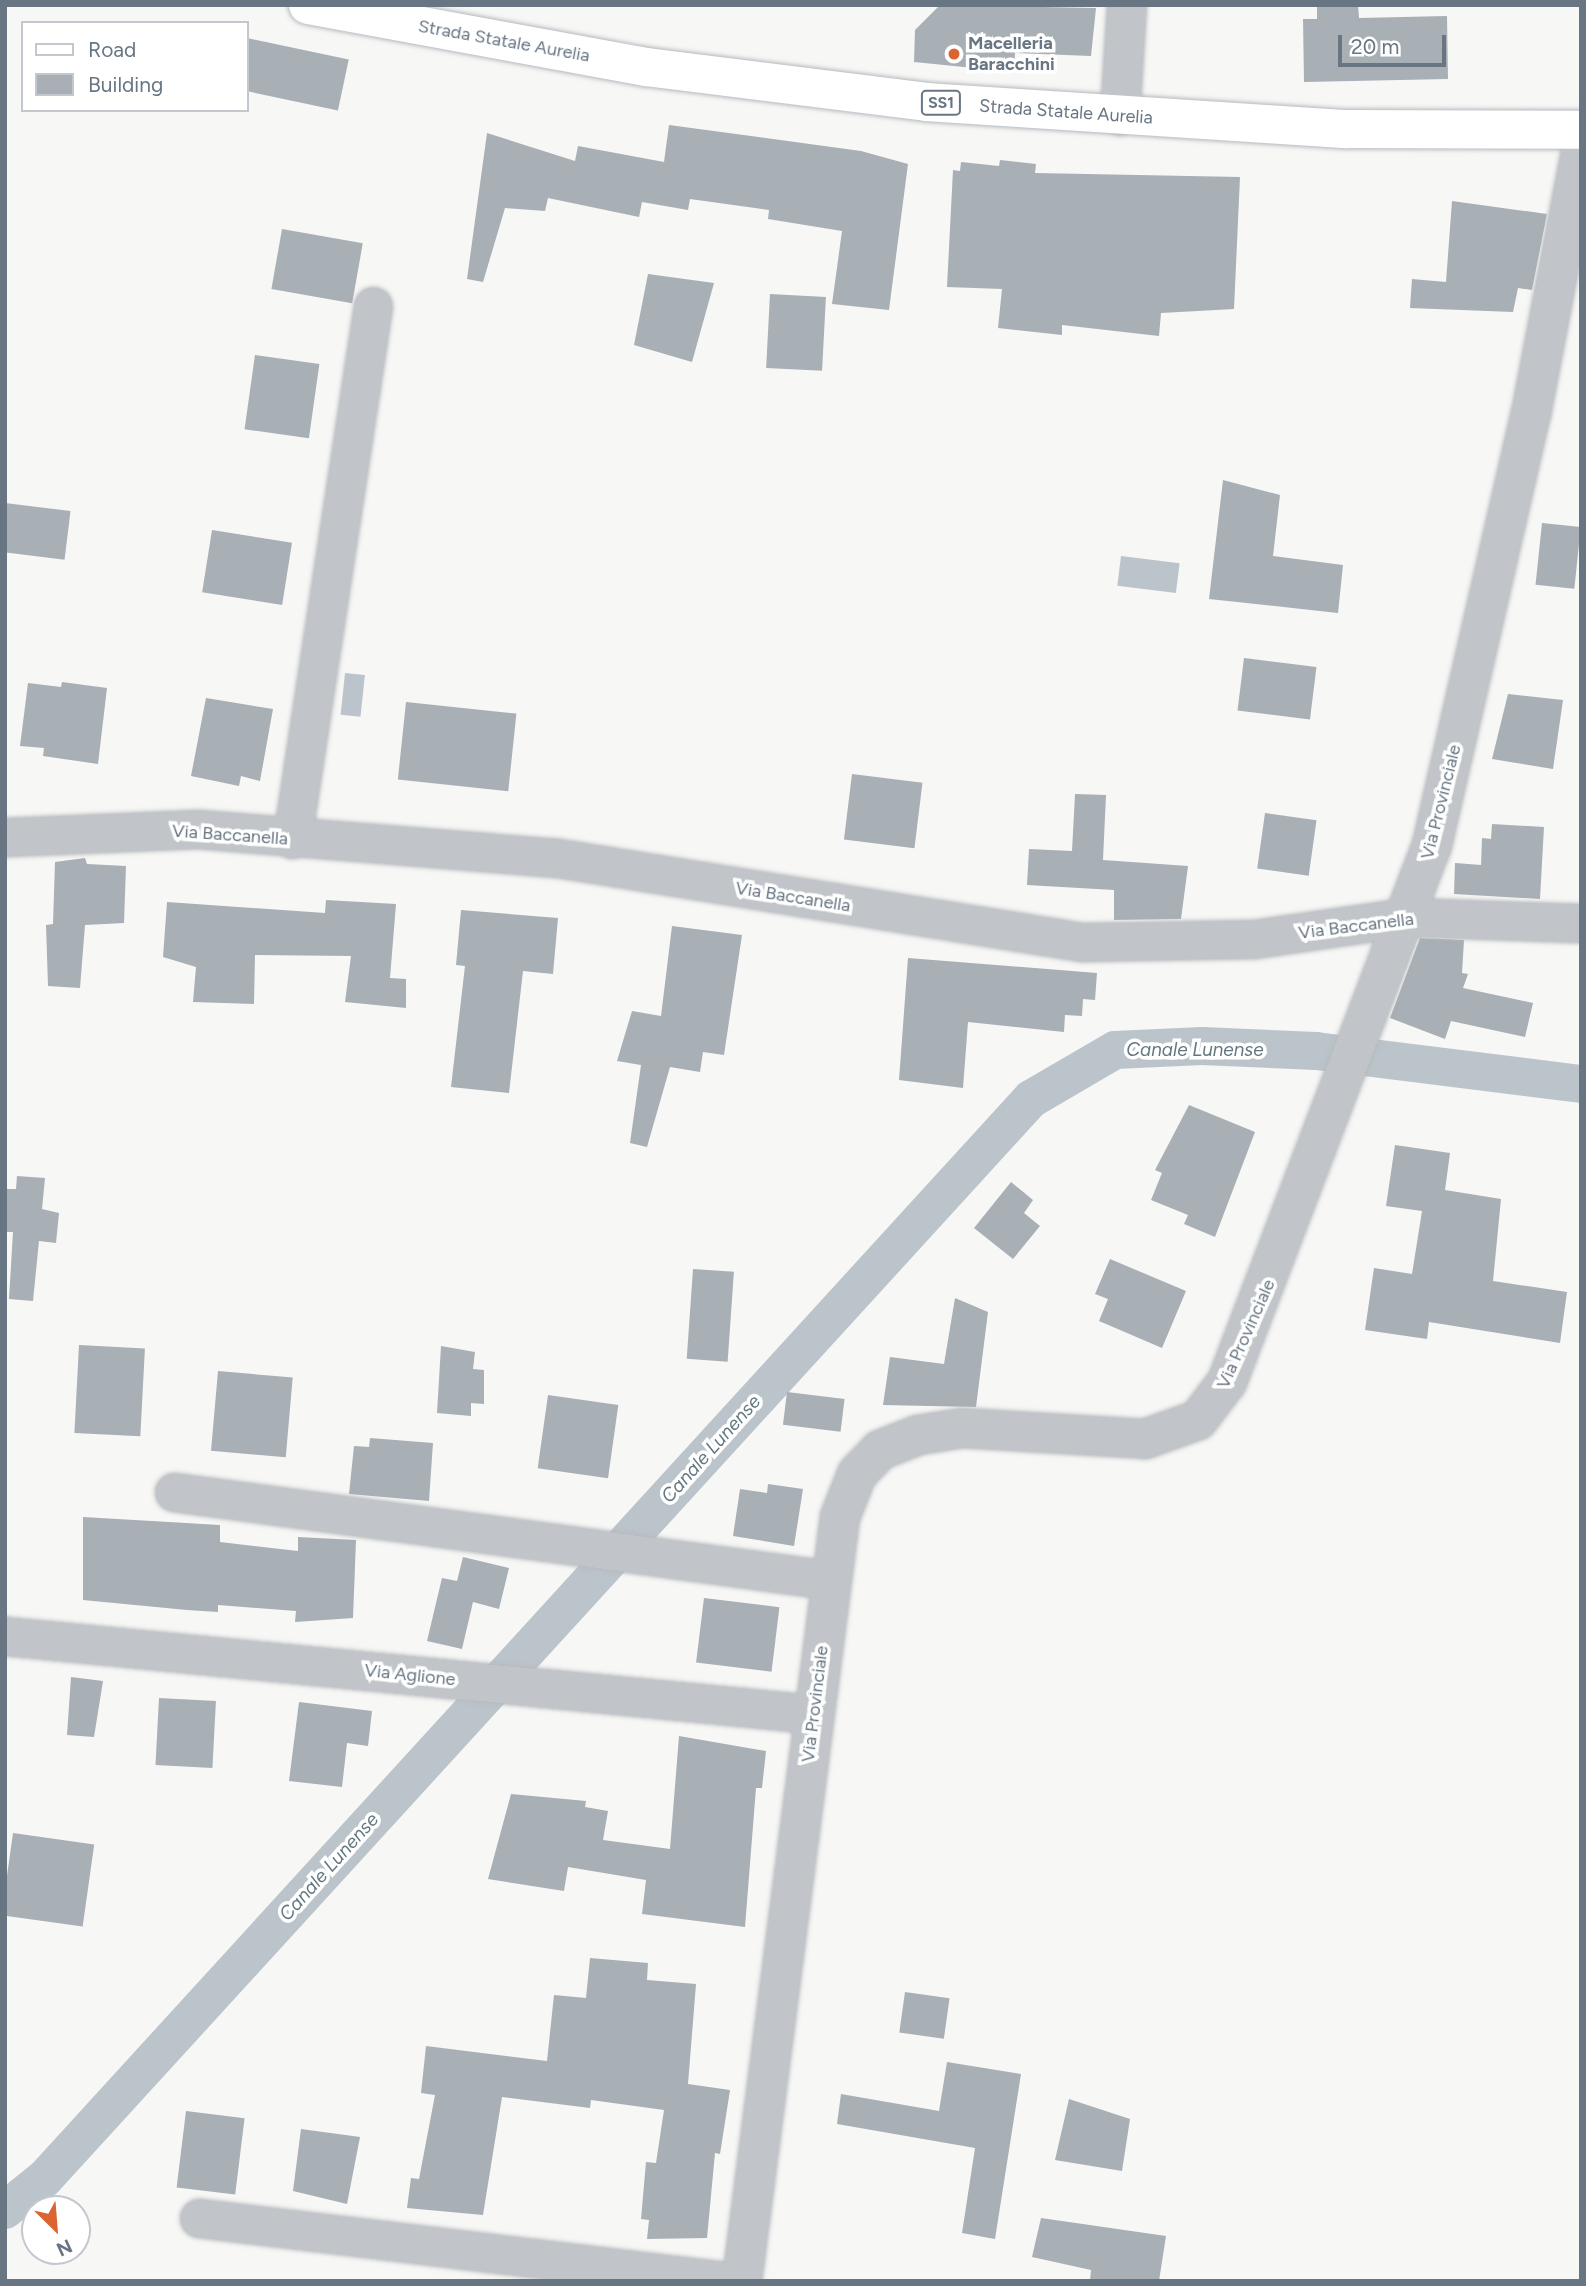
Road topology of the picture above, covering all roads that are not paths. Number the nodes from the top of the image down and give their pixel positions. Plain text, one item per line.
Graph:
1 (307, 5) edge
2 (1127, 5) edge
3 (1121, 116) junction
4 (1581, 130) edge
5 (1581, 152) edge
6 (373, 306) dead end
7 (5, 837) edge
8 (292, 839) junction
9 (1406, 917) junction
10 (1581, 923) edge
11 (174, 1492) dead end
12 (830, 1580) junction
13 (5, 1636) edge
14 (814, 1714) junction
15 (199, 2218) dead end
16 (725, 2281) edge
17 (742, 2281) edge

1 - 3 main road, Strada Statale Aurelia / SS1
2 - 3 street
3 - 4 main road, Strada Statale Aurelia / SS1
5 - 9 street, Via Provinciale
6 - 8 street
7 - 8 street, Via Baccanella
8 - 9 street, Via Baccanella
9 - 10 street, Via Baccanella
9 - 12 street, Via Provinciale
11 - 12 street
12 - 14 street, Via Provinciale
13 - 14 street, Via Aglione
14 - 17 street, Via Provinciale
15 - 16 street

